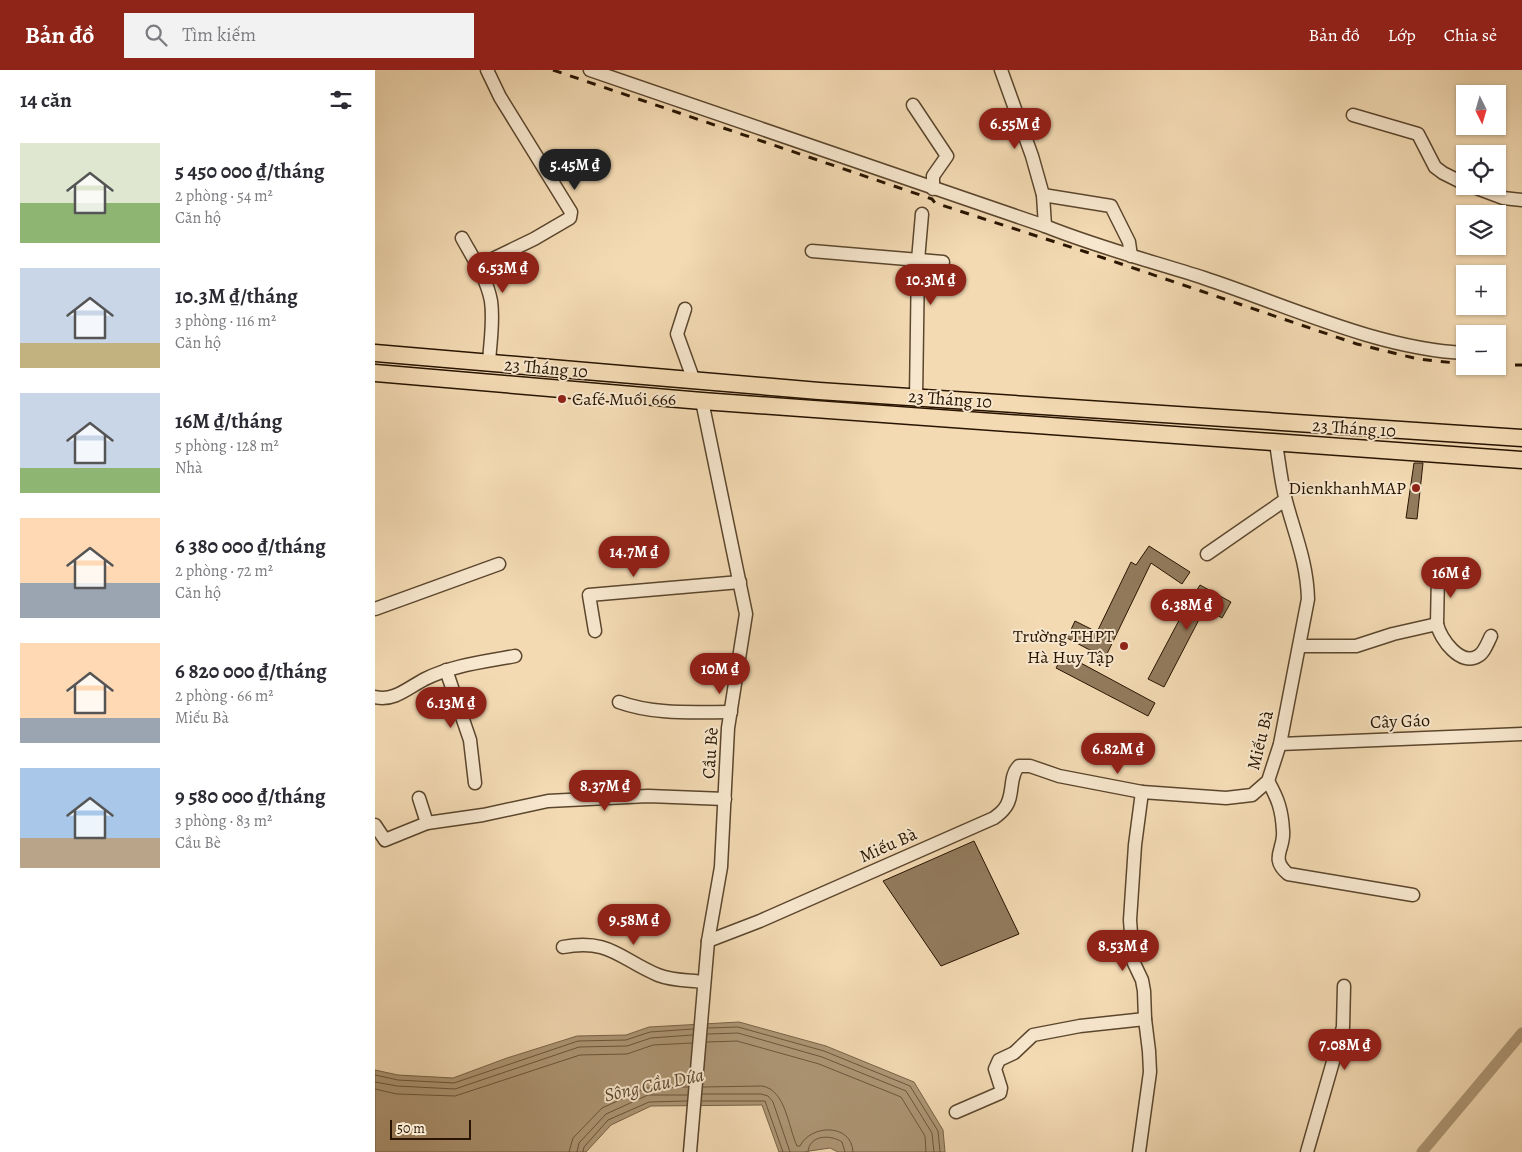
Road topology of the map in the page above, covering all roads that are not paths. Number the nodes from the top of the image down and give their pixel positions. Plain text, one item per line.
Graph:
1 (487, 70) edge
2 (590, 70) edge
3 (1001, 70) edge
4 (913, 105) dead end
5 (1353, 115) dead end
6 (1456, 180) edge
7 (933, 189) junction
8 (1043, 195) junction
9 (1495, 195) edge
10 (1522, 200) edge
11 (922, 214) dead end
12 (1045, 226) junction
13 (462, 238) dead end
14 (812, 251) dead end
15 (1131, 256) junction
16 (918, 260) junction
17 (943, 262) dead end
18 (477, 266) junction
19 (685, 309) dead end
20 (375, 353) edge
21 (1456, 353) edge
22 (489, 363) junction
23 (375, 373) edge
24 (694, 381) junction
25 (916, 398) junction
26 (702, 401) junction
27 (1277, 422) junction
28 (1522, 438) edge
29 (1276, 443) junction
30 (1522, 460) edge
31 (1285, 500) junction
32 (1207, 554) dead end
33 (499, 564) dead end
34 (1438, 575) dead end
35 (740, 582) junction
36 (375, 609) edge
37 (1437, 624) junction
38 (595, 631) dead end
39 (1491, 636) dead end
40 (1300, 646) junction
41 (515, 656) dead end
42 (446, 670) junction
43 (375, 698) edge
44 (619, 702) dead end
45 (731, 712) junction
46 (1522, 734) edge
47 (1281, 744) junction
48 (1268, 782) junction
49 (475, 783) dead end
50 (1142, 792) junction
51 (419, 798) dead end
52 (725, 799) junction
53 (427, 824) junction
54 (375, 825) edge
55 (1413, 894) dead end
56 (708, 941) junction
57 (563, 947) dead end
58 (703, 986) junction
59 (1344, 986) dead end
60 (1145, 1019) junction
61 (956, 1112) dead end
62 (690, 1152) edge
63 (1139, 1152) edge
64 (1307, 1152) edge

1 - 18 street
2 - 7 street
3 - 8 street
4 - 7 street
5 - 6 street
7 - 12 street
8 - 12 street
8 - 15 street
9 - 10 street
11 - 16 street
12 - 15 street
13 - 18 street
14 - 16 street
15 - 21 street
16 - 17 street
16 - 25 street
18 - 22 street
19 - 24 street
20 - 22 main road, 23 Tháng 10
22 - 24 main road, 23 Tháng 10
23 - 26 main road, 23 Tháng 10
24 - 25 main road, 23 Tháng 10
24 - 26 main road
25 - 27 main road, 23 Tháng 10
26 - 29 main road, 23 Tháng 10
26 - 35 street, Cầu Bè
27 - 28 main road, 23 Tháng 10
27 - 29 main road
29 - 30 main road, 23 Tháng 10
29 - 31 street, Miếu Bà
31 - 32 street
31 - 40 street, Miếu Bà
33 - 36 street
34 - 37 street
35 - 38 street
35 - 45 street, Cầu Bè
37 - 39 street
37 - 40 street
40 - 47 street, Miếu Bà
41 - 42 street
42 - 43 street
42 - 49 street
44 - 45 street
45 - 52 street, Cầu Bè
46 - 47 street, Cây Gáo
47 - 48 street, Miếu Bà
48 - 50 street, Miếu Bà
48 - 55 street
50 - 56 street, Miếu Bà
50 - 60 street
51 - 53 street
52 - 53 street
52 - 56 street, Cầu Bè
53 - 54 street
56 - 58 street, Cầu Bè
57 - 58 street
58 - 62 street, Cầu Bè
59 - 64 street
60 - 61 street
60 - 63 street

